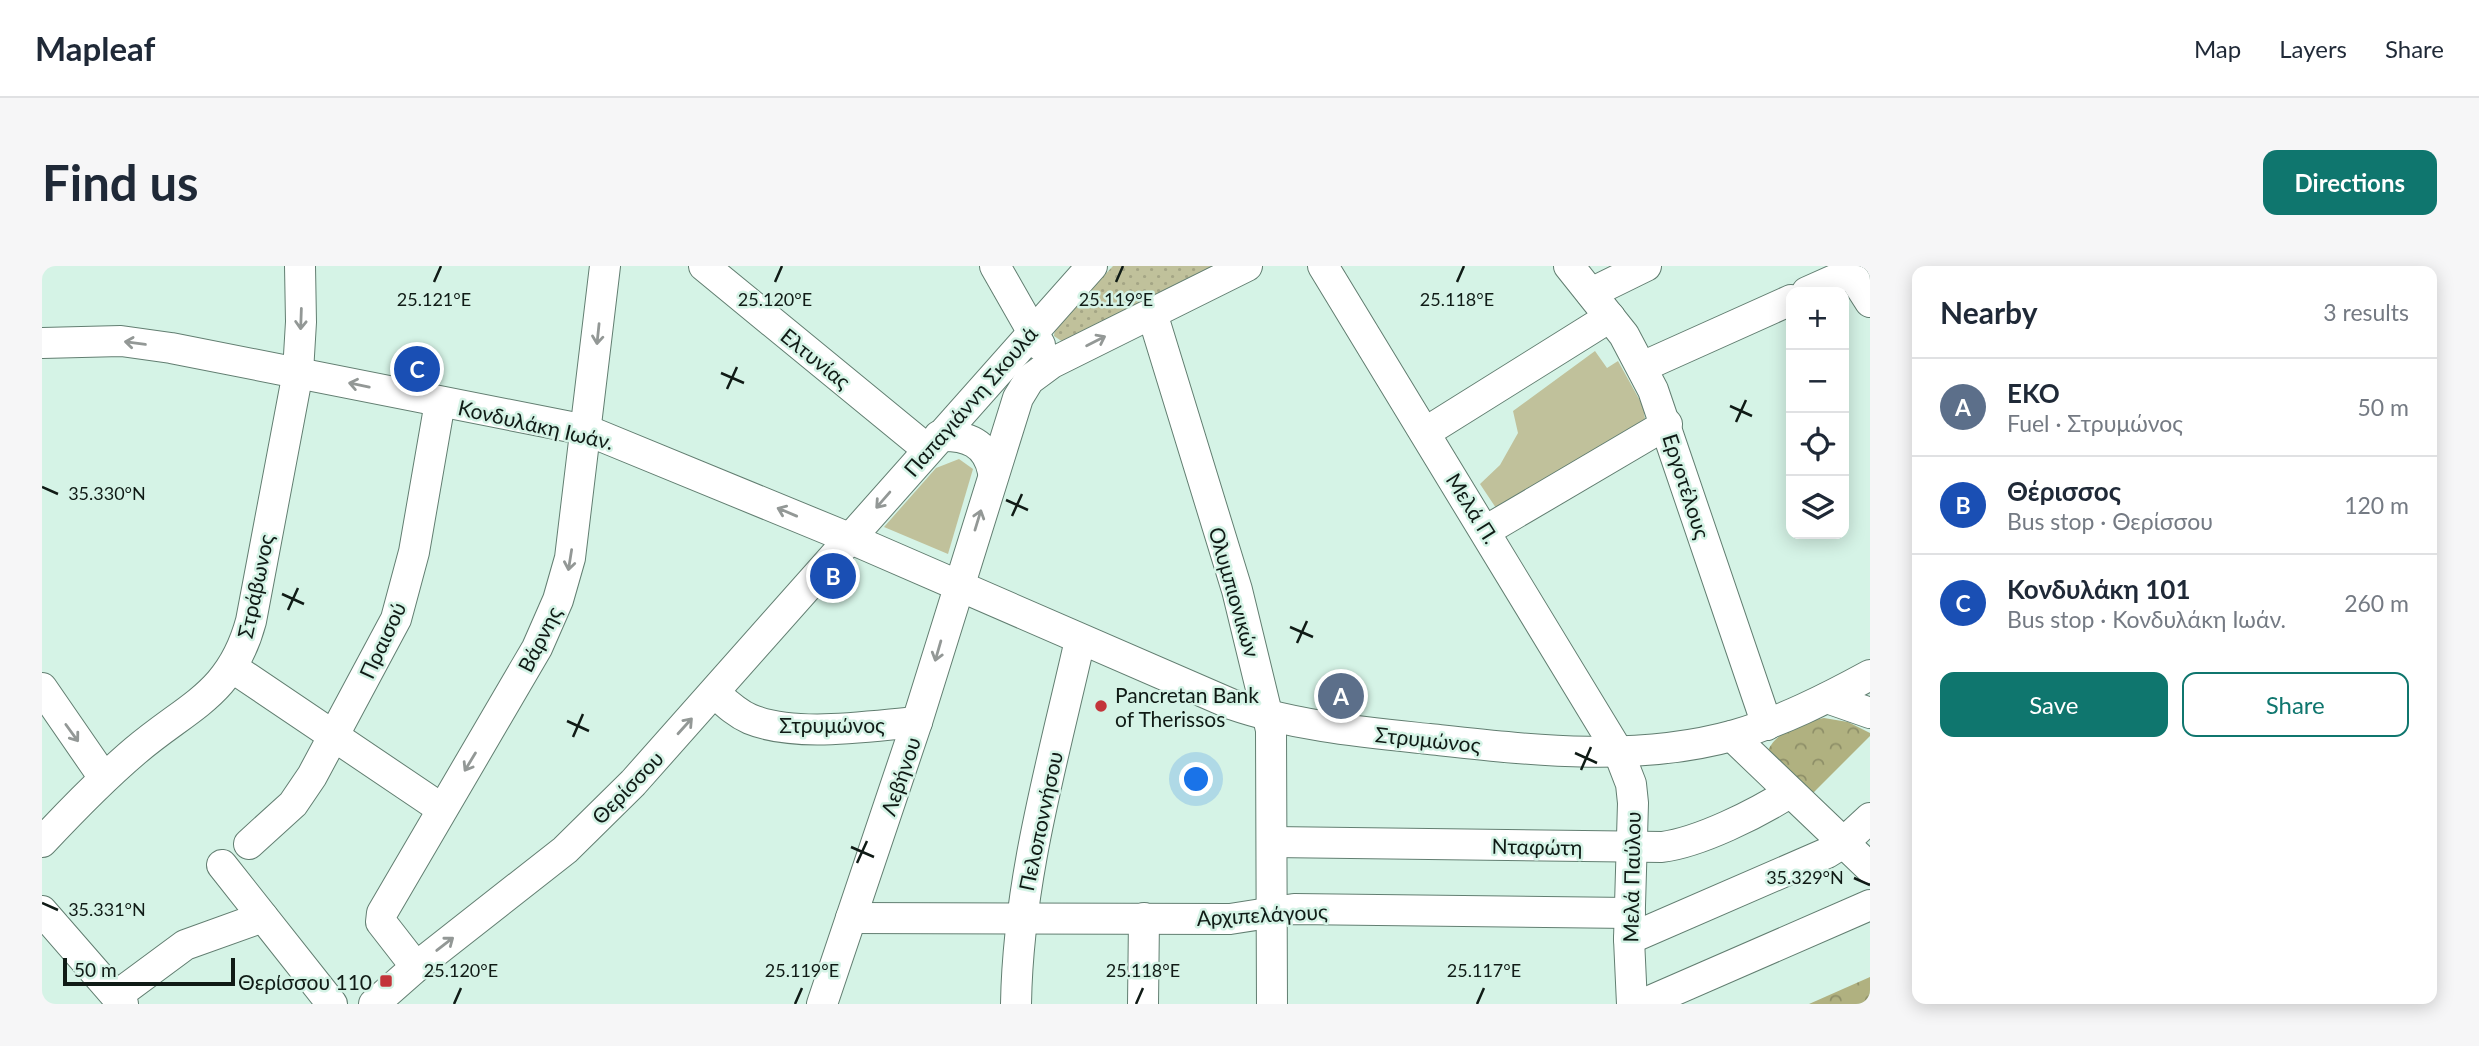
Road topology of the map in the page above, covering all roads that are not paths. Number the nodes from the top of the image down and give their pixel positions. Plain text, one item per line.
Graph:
1 (300, 266) edge
2 (605, 266) edge
3 (704, 266) edge
4 (995, 266) edge
5 (1092, 266) edge
6 (1247, 266) edge
7 (1323, 266) edge
8 (1569, 266) edge
9 (1646, 266) edge
10 (1850, 269) edge
11 (1817, 287) edge
12 (1591, 293) junction
13 (1786, 302) edge
14 (1870, 302) edge
15 (1152, 313) junction
16 (1610, 317) junction
17 (1031, 331) junction
18 (42, 343) edge
19 (1052, 363) junction
20 (1642, 367) junction
21 (298, 372) junction
22 (440, 402) junction
23 (1667, 424) junction
24 (586, 430) junction
25 (1426, 432) junction
26 (933, 443) junction
27 (993, 472) junction
28 (1487, 530) junction
29 (849, 538) junction
30 (957, 585) junction
31 (1080, 640) junction
32 (233, 668) junction
33 (1870, 675) edge
34 (42, 688) edge
35 (715, 693) junction
36 (1827, 698) junction
37 (1870, 713) edge
38 (1268, 715) junction
39 (918, 722) junction
40 (1768, 725) junction
41 (333, 736) junction
42 (1732, 736) junction
43 (1619, 752) junction
44 (104, 778) junction
45 (1789, 793) junction
46 (442, 809) junction
47 (1870, 818) edge
48 (42, 842) edge
49 (1273, 842) junction
50 (1843, 843) junction
51 (249, 844) dead end
52 (1632, 847) junction
53 (222, 866) dead end
54 (1870, 869) edge
55 (1870, 905) edge
56 (42, 911) edge
57 (1272, 912) junction
58 (263, 917) junction
59 (1021, 917) junction
60 (852, 918) junction
61 (1144, 918) junction
62 (1630, 926) junction
63 (416, 967) junction
64 (119, 1000) edge
65 (332, 1004) edge
66 (374, 1004) edge
67 (822, 1004) edge
68 (1016, 1004) edge
69 (1143, 1004) edge
70 (1272, 1004) edge
71 (1632, 1004) edge
72 (1643, 1004) edge

1 -> 21 street, Στράβωνος
2 -> 24 street, Βάρνης
3 - 26 street, Ελτυνίας
4 - 17 street
5 - 17 street, Παπαγιάννη Σκουλά
6 - 15 street, Λεβήνου
7 - 25 street, Μελά Π.
8 - 12 street, Εργοτέλους
9 - 12 street
10 - 11 street
10 - 14 street
12 - 16 street, Εργοτέλους
13 - 20 street
19 -> 15 street, Λεβήνου
15 - 38 street, Ολυμπιονικών
16 - 20 street, Εργοτέλους
16 - 25 street
17 - 19 street
17 - 26 street, Παπαγιάννη Σκουλά
21 -> 18 street, Κονδυλάκη Ιωάν.
19 - 27 street, Λεβήνου
20 - 23 street, Εργοτέλους
22 -> 21 street, Κονδυλάκη Ιωάν.
21 - 32 street, Στράβωνος
22 - 24 street, Κονδυλάκη Ιωάν.
22 - 41 street, Πραισού
23 - 28 street
23 - 40 street, Εργοτέλους
29 -> 24 street, Κονδυλάκη Ιωάν.
24 -> 46 street, Βάρνης
25 - 28 street, Μελά Π.
26 - 27 street
26 -> 29 street, Παπαγιάννη Σκουλά
30 -> 27 street, Λεβήνου
28 - 43 street, Μελά Π.
29 - 30 street, Κονδυλάκη Ιωάν.
29 - 35 street, Θερίσσου
30 - 31 street, Στρυμώνος
30 -> 39 street, Λεβήνου
31 - 38 street, Στρυμώνος
31 - 59 street, Πελοποννήσου
32 - 41 street
32 - 44 street, Στράβωνος
33 - 36 street, Στρυμώνος
34 -> 44 street
35 - 39 street, Στρυμώνος
63 -> 35 street, Θερίσσου
36 - 37 street
36 - 40 street, Στρυμώνος
38 - 43 street, Στρυμώνος
38 - 49 street, Ολυμπιονικών
39 - 60 street, Λεβήνου
40 - 42 street, Στρυμώνος
41 - 46 street
41 - 51 street, Πραισού
42 - 43 street, Στρυμώνος
42 - 45 street
43 - 52 street, Μελά Παύλου
44 - 48 street, Στράβωνος
45 - 50 street
45 - 52 street, Νταφώτη
46 - 63 street, Βάρνης
47 - 50 street, Αρχιπελάγους
49 - 52 street, Νταφώτη
49 - 57 street, Ολυμπιονικών
50 - 54 street
50 - 62 street, Αρχιπελάγους
52 - 62 street, Μελά Παύλου
53 - 58 street
55 - 72 street
56 - 64 street
57 - 61 street, Αρχιπελάγους
57 - 62 street, Αρχιπελάγους
57 - 70 street, Ολυμπιονικών
58 - 64 street
58 - 65 street
59 - 60 street, Αρχιπελάγους
59 - 61 street, Αρχιπελάγους
59 - 68 street, Πελοποννήσου
60 - 67 street, Λεβήνου
61 - 69 street
62 - 71 street, Μελά Παύλου
63 - 66 street, Θερίσσου

